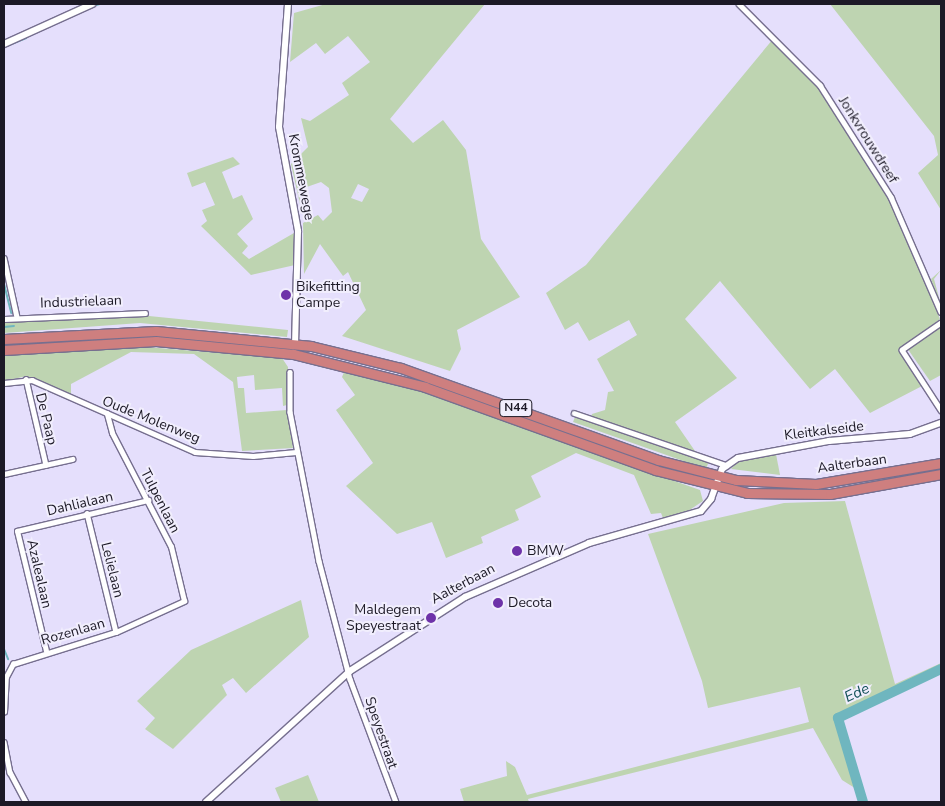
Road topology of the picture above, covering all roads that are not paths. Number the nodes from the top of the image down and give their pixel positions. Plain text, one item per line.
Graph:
1 (92, 4) edge
2 (288, 4) edge
3 (739, 4) edge
4 (4, 44) edge
5 (4, 258) edge
6 (941, 312) edge
7 (145, 313) dead end
8 (17, 317) junction
9 (4, 319) edge
10 (941, 322) edge
11 (4, 339) edge
12 (295, 344) junction
13 (4, 350) edge
14 (293, 354) junction
15 (290, 372) dead end
16 (26, 379) junction
17 (4, 383) edge
18 (941, 410) edge
19 (574, 413) dead end
20 (108, 414) junction
21 (941, 423) edge
22 (296, 452) junction
23 (72, 459) dead end
24 (941, 463) edge
25 (46, 465) junction
26 (726, 465) junction
27 (4, 474) edge
28 (941, 474) edge
29 (718, 477) junction
30 (714, 487) junction
31 (148, 500) junction
32 (87, 513) junction
33 (17, 531) joint
34 (184, 601) joint
35 (116, 632) junction
36 (46, 651) junction
37 (350, 670) junction
38 (4, 712) edge
39 (4, 742) edge
40 (26, 802) edge
41 (206, 802) edge
42 (396, 802) edge

1 - 4 street
2 - 12 street, Krommewege
3 - 6 street, Jonkvrouwdreef
5 - 8 street
7 - 8 street, Industrielaan
8 - 9 street, Industrielaan
10 - 18 street
11 - 12 highway, N44
12 - 14 street, Krommewege
12 - 29 highway, N44
13 - 14 highway, N44
14 - 30 highway, N44
15 - 22 street
16 - 17 street
16 - 20 street, Oude Molenweg
16 - 25 street, De Paap
19 - 26 street
20 - 22 street, Oude Molenweg
20 - 31 street, Tulpenlaan
21 - 26 street, Kleitkalseide
22 - 37 street
23 - 25 street, De Paap
24 - 29 highway, Aalterbaan / N44
25 - 27 street, De Paap
26 - 29 street
28 - 30 highway, Aalterbaan / N44
29 - 30 street, Aalterbaan
30 - 37 street, Aalterbaan
31 - 32 street, Dahlialaan
31 - 34 street, Tulpenlaan
32 - 33 street, Dahlialaan
32 - 35 street, Lelielaan
33 - 36 street, Azalealaan
34 - 35 street, Rozenlaan
35 - 36 street, Rozenlaan
36 - 38 street, Rozenlaan
37 - 41 street, Aalterbaan
37 - 42 street, Speyestraat
39 - 40 street

